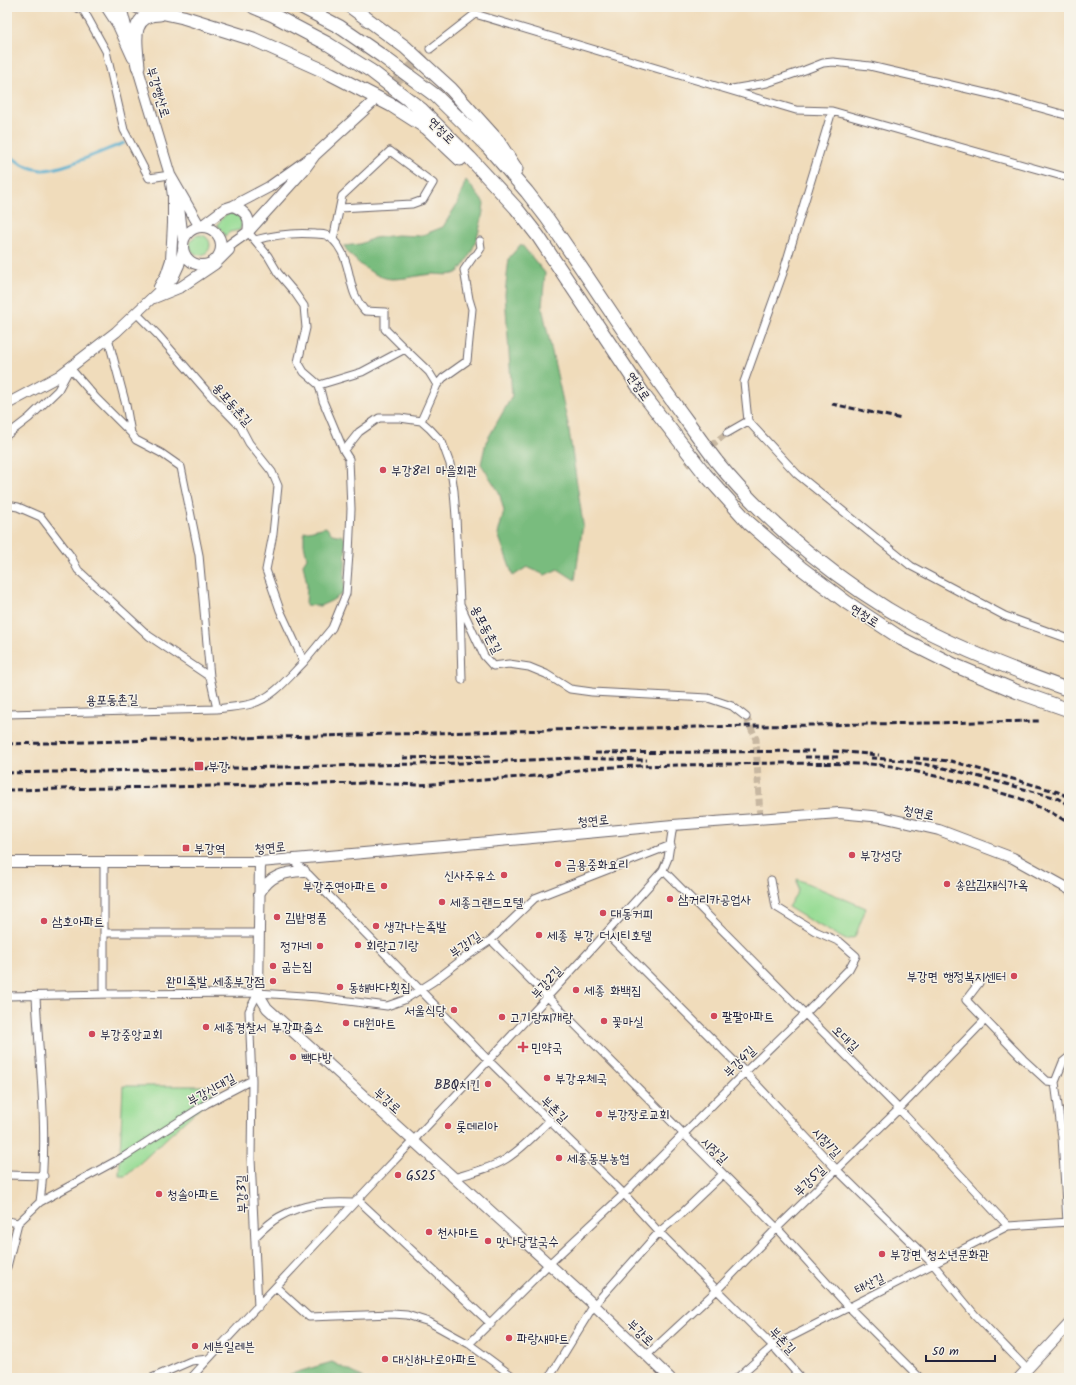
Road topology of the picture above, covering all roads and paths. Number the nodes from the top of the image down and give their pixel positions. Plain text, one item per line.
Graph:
1 (75, 7) edge
2 (108, 7) edge
3 (121, 7) edge
4 (138, 7) edge
5 (254, 7) edge
6 (302, 7) edge
7 (351, 7) edge
8 (477, 7) edge
9 (167, 14) junction
10 (475, 14) junction
11 (430, 49) tunnel mouth
12 (138, 66) junction
13 (730, 89) junction
14 (372, 103) tunnel mouth
15 (832, 111) junction
16 (1069, 116) edge
17 (315, 155) junction
18 (1069, 178) edge
19 (173, 179) junction
20 (233, 206) junction
21 (340, 208) junction
22 (218, 213) junction
23 (547, 218) junction
24 (200, 227) junction
25 (248, 232) junction
26 (538, 236) junction
27 (184, 239) junction
28 (255, 240) junction
29 (333, 240) junction
30 (480, 241) dead end
31 (183, 250) junction
32 (220, 252) junction
33 (203, 264) junction
34 (154, 298) junction
35 (136, 313) junction
36 (108, 338) junction
37 (405, 349) junction
38 (70, 368) junction
39 (319, 385) junction
40 (436, 385) junction
41 (7, 404) edge
42 (748, 420) junction
43 (421, 421) junction
44 (727, 433) tunnel mouth
45 (7, 434) edge
46 (131, 434) junction
47 (344, 451) junction
48 (7, 505) edge
49 (460, 604) junction
50 (1069, 639) edge
51 (304, 662) junction
52 (210, 677) junction
53 (462, 680) dead end
54 (1069, 690) edge
55 (217, 709) junction
56 (1069, 710) edge
57 (7, 714) edge
58 (746, 717) tunnel mouth
59 (673, 825) junction
60 (671, 845) junction
61 (290, 858) junction
62 (7, 862) edge
63 (104, 862) junction
64 (260, 862) junction
65 (663, 870) junction
66 (304, 871) junction
67 (771, 880) dead end
68 (1069, 889) edge
69 (259, 894) junction
70 (104, 933) junction
71 (258, 933) junction
72 (606, 933) junction
73 (491, 940) junction
74 (979, 983) dead end
75 (420, 989) junction
76 (258, 993) junction
77 (104, 994) junction
78 (7, 996) edge
79 (36, 996) junction
80 (548, 998) junction
81 (805, 1014) junction
82 (985, 1020) junction
83 (1069, 1057) edge
84 (489, 1061) junction
85 (745, 1072) junction
86 (252, 1080) junction
87 (1055, 1082) junction
88 (899, 1108) junction
89 (550, 1120) junction
90 (683, 1135) junction
91 (413, 1141) junction
92 (837, 1170) junction
93 (723, 1174) junction
94 (7, 1175) edge
95 (44, 1176) junction
96 (453, 1178) junction
97 (624, 1194) junction
98 (355, 1201) junction
99 (40, 1202) junction
100 (7, 1221) edge
101 (18, 1222) junction
102 (1068, 1222) edge
103 (1008, 1226) junction
104 (777, 1228) junction
105 (659, 1232) junction
106 (254, 1237) junction
107 (549, 1264) junction
108 (933, 1264) junction
109 (7, 1267) edge
110 (276, 1287) junction
111 (717, 1290) junction
112 (594, 1305) junction
113 (848, 1306) junction
114 (258, 1307) junction
115 (491, 1324) junction
116 (1069, 1324) edge
117 (469, 1344) junction
118 (773, 1346) junction
119 (647, 1355) junction
120 (208, 1359) junction
121 (1027, 1369) junction
122 (152, 1378) edge
123 (191, 1378) edge
124 (515, 1378) edge
125 (549, 1378) edge
126 (670, 1378) edge
127 (737, 1378) edge
128 (801, 1378) edge
129 (920, 1378) edge
130 (1019, 1378) edge

1 - 19 street
2 - 12 highway
3 - 12 street, 부강행산로
4 - 9 highway
5 - 26 highway, 연청로
6 - 23 highway, 연청로
7 - 23 highway
8 - 10 street
9 - 12 highway
9 - 26 highway
10 - 11 street
10 - 13 street
12 - 19 street, 부강행산로
13 - 15 street
13 - 16 street
14 - 17 street
15 - 18 street
15 - 42 street
17 - 20 street, 부강행산로
17 - 25 street
19 - 22 street, 부강행산로
19 - 24 street, 부강행산로
19 - 27 street
19 - 34 street
20 - 22 street, 부강행산로
20 - 25 street
21 - 21 street
21 - 29 street
22 - 24 street, 부강행산로
23 - 54 highway, 연청로
24 - 27 street, 부강행산로
24 - 32 street
25 - 28 street
25 - 32 street
25 - 34 street
26 - 56 highway, 연청로
27 - 31 street
28 - 29 street
28 - 39 street
29 - 37 street
30 - 40 street
31 - 33 street
31 - 34 street
32 - 33 street
33 - 34 street
34 - 35 street
35 - 36 street
35 - 51 street, 용포동촌길
36 - 38 street
36 - 46 street
37 - 39 street
37 - 40 street
38 - 41 street
38 - 45 street
38 - 46 street
39 - 47 street, 용포동촌길
40 - 43 street
42 - 44 street
42 - 50 street
43 - 47 street
43 - 49 street, 용포동촌길
46 - 52 street
47 - 51 street, 용포동촌길
48 - 52 street
49 - 53 street
49 - 58 street, 용포동촌길
51 - 55 street, 용포동촌길
52 - 55 street
55 - 57 street, 용포동촌길
59 - 60 street, 부강2길
59 - 61 street, 청연로
59 - 68 street, 청연로
60 - 65 street, 부강2길
60 - 73 street, 부강1길
61 - 64 street, 청연로
61 - 66 street, 부촌길
62 - 63 street, 청연로
63 - 64 street, 청연로
63 - 70 street
64 - 69 street
65 - 72 street, 부강2길
65 - 81 street, 오대길
66 - 69 street
66 - 75 street, 부촌길
67 - 81 street, 부강4길
69 - 71 street
70 - 71 street
70 - 77 street
71 - 76 street
72 - 80 street, 부강2길
72 - 85 street, 시장1길
73 - 75 street, 부강1길
73 - 80 street, 시장길
74 - 82 street
75 - 76 street, 부강1길
75 - 84 street, 부촌길
76 - 77 street
76 - 86 street, 부강신대길
76 - 91 street, 부강로
77 - 79 street
78 - 79 street
79 - 95 street
80 - 84 street, 부강2길
80 - 90 street, 시장길
81 - 85 street, 부강4길
81 - 88 street, 오대길
82 - 87 street
82 - 88 street, 부강5길
83 - 87 street
84 - 89 street, 부촌길
84 - 91 street, 부강2길
85 - 90 street, 부강4길
85 - 92 street, 시장1길
86 - 99 street, 부강신대길
86 - 106 street, 부강3길
87 - 102 street
88 - 92 street, 부강5길
88 - 103 street, 오대길
89 - 96 street
89 - 97 street, 부촌길
90 - 93 street, 시장길
90 - 97 street, 부강4길
91 - 96 street, 부강로
91 - 98 street
92 - 104 street, 부강5길
92 - 108 street, 시장1길
93 - 104 street, 시장길
93 - 105 street
94 - 95 street
95 - 99 street
96 - 107 street, 부강로
97 - 105 street, 부촌길
97 - 107 street, 부강4길
98 - 106 street
98 - 110 street
98 - 115 street
99 - 101 street, 부강신대길
100 - 101 street
101 - 109 street
102 - 103 street, 태산길
103 - 108 street, 태산길
104 - 111 street, 부강5길
104 - 113 street, 시장길
105 - 111 street, 부촌길
105 - 112 street
106 - 114 street, 부강3길
107 - 112 street, 부강로
107 - 115 street
108 - 113 street, 태산길
108 - 121 street, 시장1길
110 - 114 street
110 - 117 street
111 - 118 street, 부촌길
111 - 119 street, 부강5길
112 - 119 street, 부강로
112 - 125 street
113 - 118 street, 태산길
113 - 129 street, 시장길
114 - 120 street
115 - 117 street
116 - 121 street
117 - 124 street
118 - 127 street, 태산길
118 - 128 street, 부촌길
119 - 126 street, 부강로
120 - 122 street
120 - 123 street
121 - 130 street

